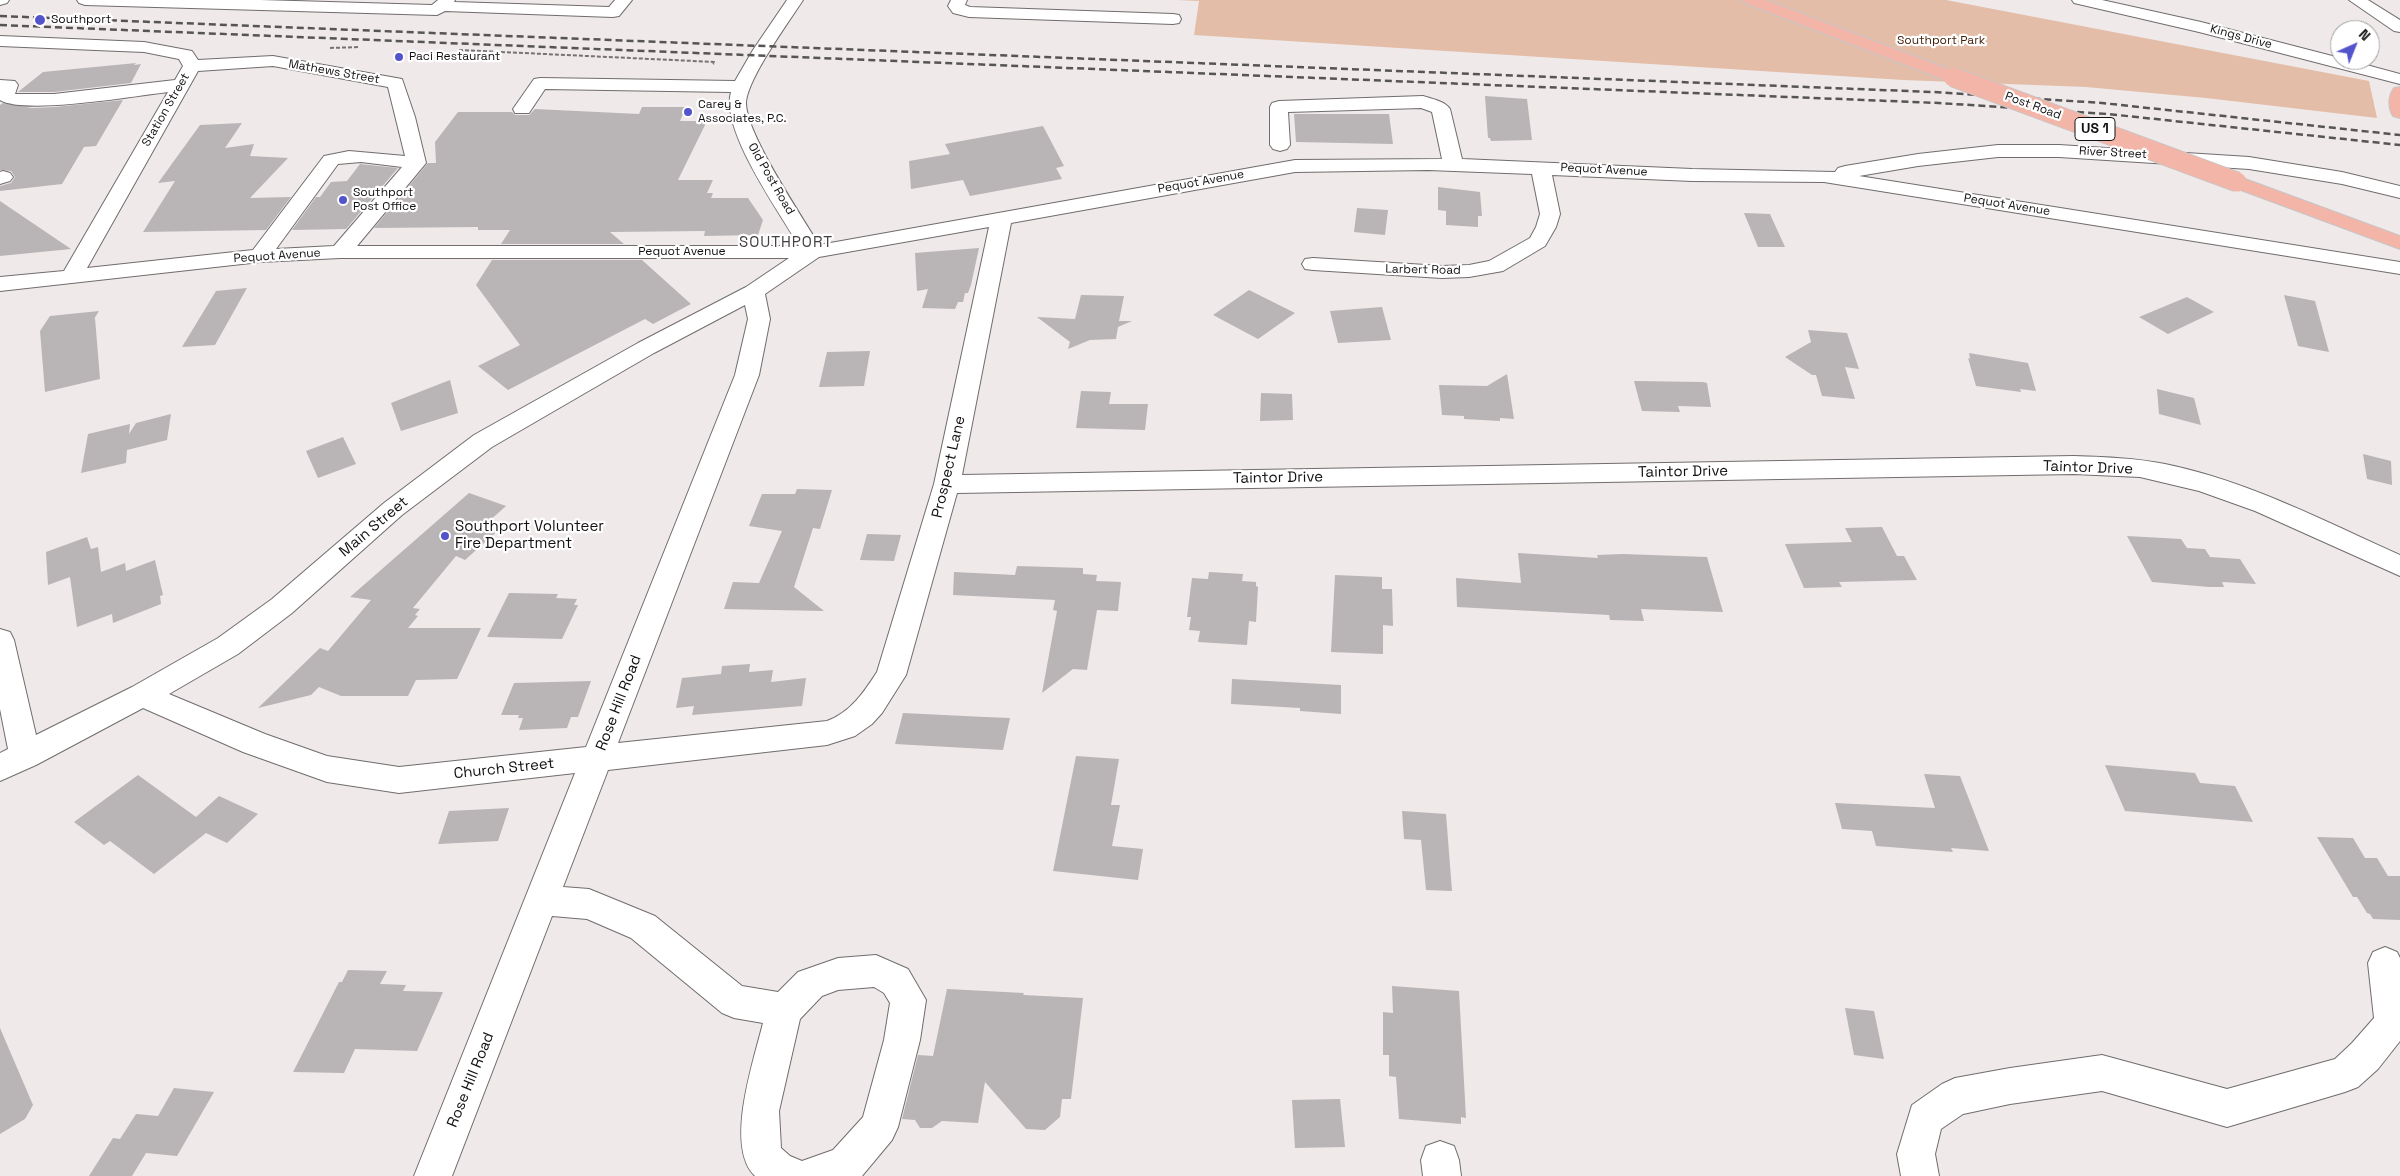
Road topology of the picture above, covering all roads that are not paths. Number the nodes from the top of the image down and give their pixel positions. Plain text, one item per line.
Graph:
1 (87, 0) edge
2 (624, 0) edge
3 (796, 0) edge
4 (959, 0) edge
5 (1751, 0) edge
6 (2080, 0) edge
7 (2357, 0) edge
8 (443, 3) edge
9 (1173, 19) dead end
10 (2400, 27) edge
11 (0, 41) edge
12 (192, 66) junction
13 (2400, 79) edge
14 (0, 84) edge
15 (181, 85) junction
16 (2400, 92) edge
17 (740, 95) junction
18 (593, 102) dead end
19 (522, 109) dead end
20 (2400, 112) edge
21 (1280, 145) dead end
22 (416, 163) junction
23 (1453, 164) junction
24 (1541, 167) junction
25 (1824, 176) junction
26 (2400, 192) edge
27 (1001, 220) junction
28 (2400, 243) edge
29 (340, 252) junction
30 (813, 252) junction
31 (260, 256) junction
32 (1313, 264) dead end
33 (2400, 268) edge
34 (72, 275) junction
35 (0, 284) edge
36 (754, 292) junction
37 (947, 484) junction
38 (2400, 566) edge
39 (0, 640) edge
40 (142, 694) junction
41 (872, 705) joint
42 (597, 760) junction
43 (12, 762) edge
44 (542, 900) junction
45 (2385, 963) dead end
46 (784, 1010) junction
47 (433, 1176) edge
48 (792, 1176) edge
49 (814, 1176) edge
50 (1920, 1176) edge

1 - 8 street
2 - 8 street
3 - 17 street
4 - 9 street
5 - 28 main road, Post Road / US 1, bridge
6 - 13 street, Kings Drive
7 - 10 street
11 - 12 street, Station Street
12 - 15 street, Station Street
12 - 22 street, Mathews Street
14 - 15 street
15 - 34 street, Station Street
16 - 20 main road
17 - 18 street
17 - 19 street
17 - 30 street, Old Post Road
21 - 23 street
22 - 29 street
22 - 31 street
23 - 24 street, Pequot Avenue
23 - 27 street, Pequot Avenue
24 - 25 street, Pequot Avenue
24 - 32 street, Larbert Road
25 - 26 street, River Street
25 - 33 street, Pequot Avenue
27 - 30 street, Pequot Avenue
27 - 37 street, Prospect Lane
29 - 30 street, Pequot Avenue
29 - 31 street, Pequot Avenue
30 - 36 street
31 - 34 street, Pequot Avenue
34 - 35 street, Pequot Avenue
36 - 40 street, Main Street
36 - 42 street, Rose Hill Road
37 - 38 street, Taintor Drive
37 - 41 street, Prospect Lane
39 - 43 street
40 - 42 street, Church Street
40 - 43 street, Main Street
41 - 42 street, Church Street
42 - 44 street, Rose Hill Road
44 - 46 street
44 - 47 street, Rose Hill Road
45 - 50 street
46 - 48 street
46 - 49 street

